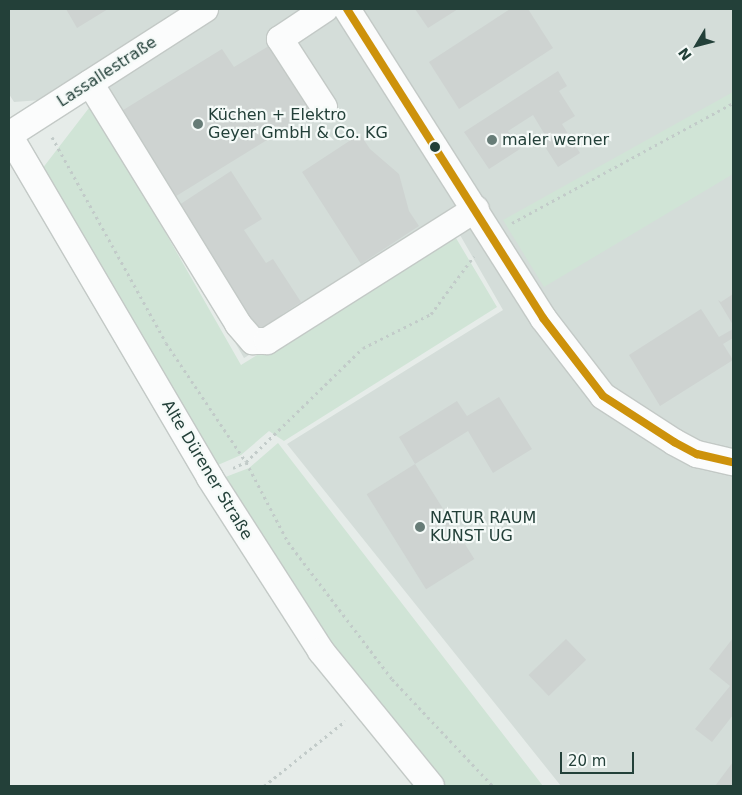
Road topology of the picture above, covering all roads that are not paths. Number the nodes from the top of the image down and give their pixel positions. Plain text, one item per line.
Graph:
1 (205, 9) edge
2 (325, 9) edge
3 (347, 9) edge
4 (90, 83) junction
5 (324, 107) dead end
6 (9, 135) edge
7 (476, 209) junction
8 (733, 462) edge
9 (432, 786) edge

1 - 4 street, Lassallestraße
2 - 5 street
3 - 7 street
4 - 6 street, Lassallestraße
4 - 7 street
6 - 9 street, Alte Dürener Straße
7 - 8 street

